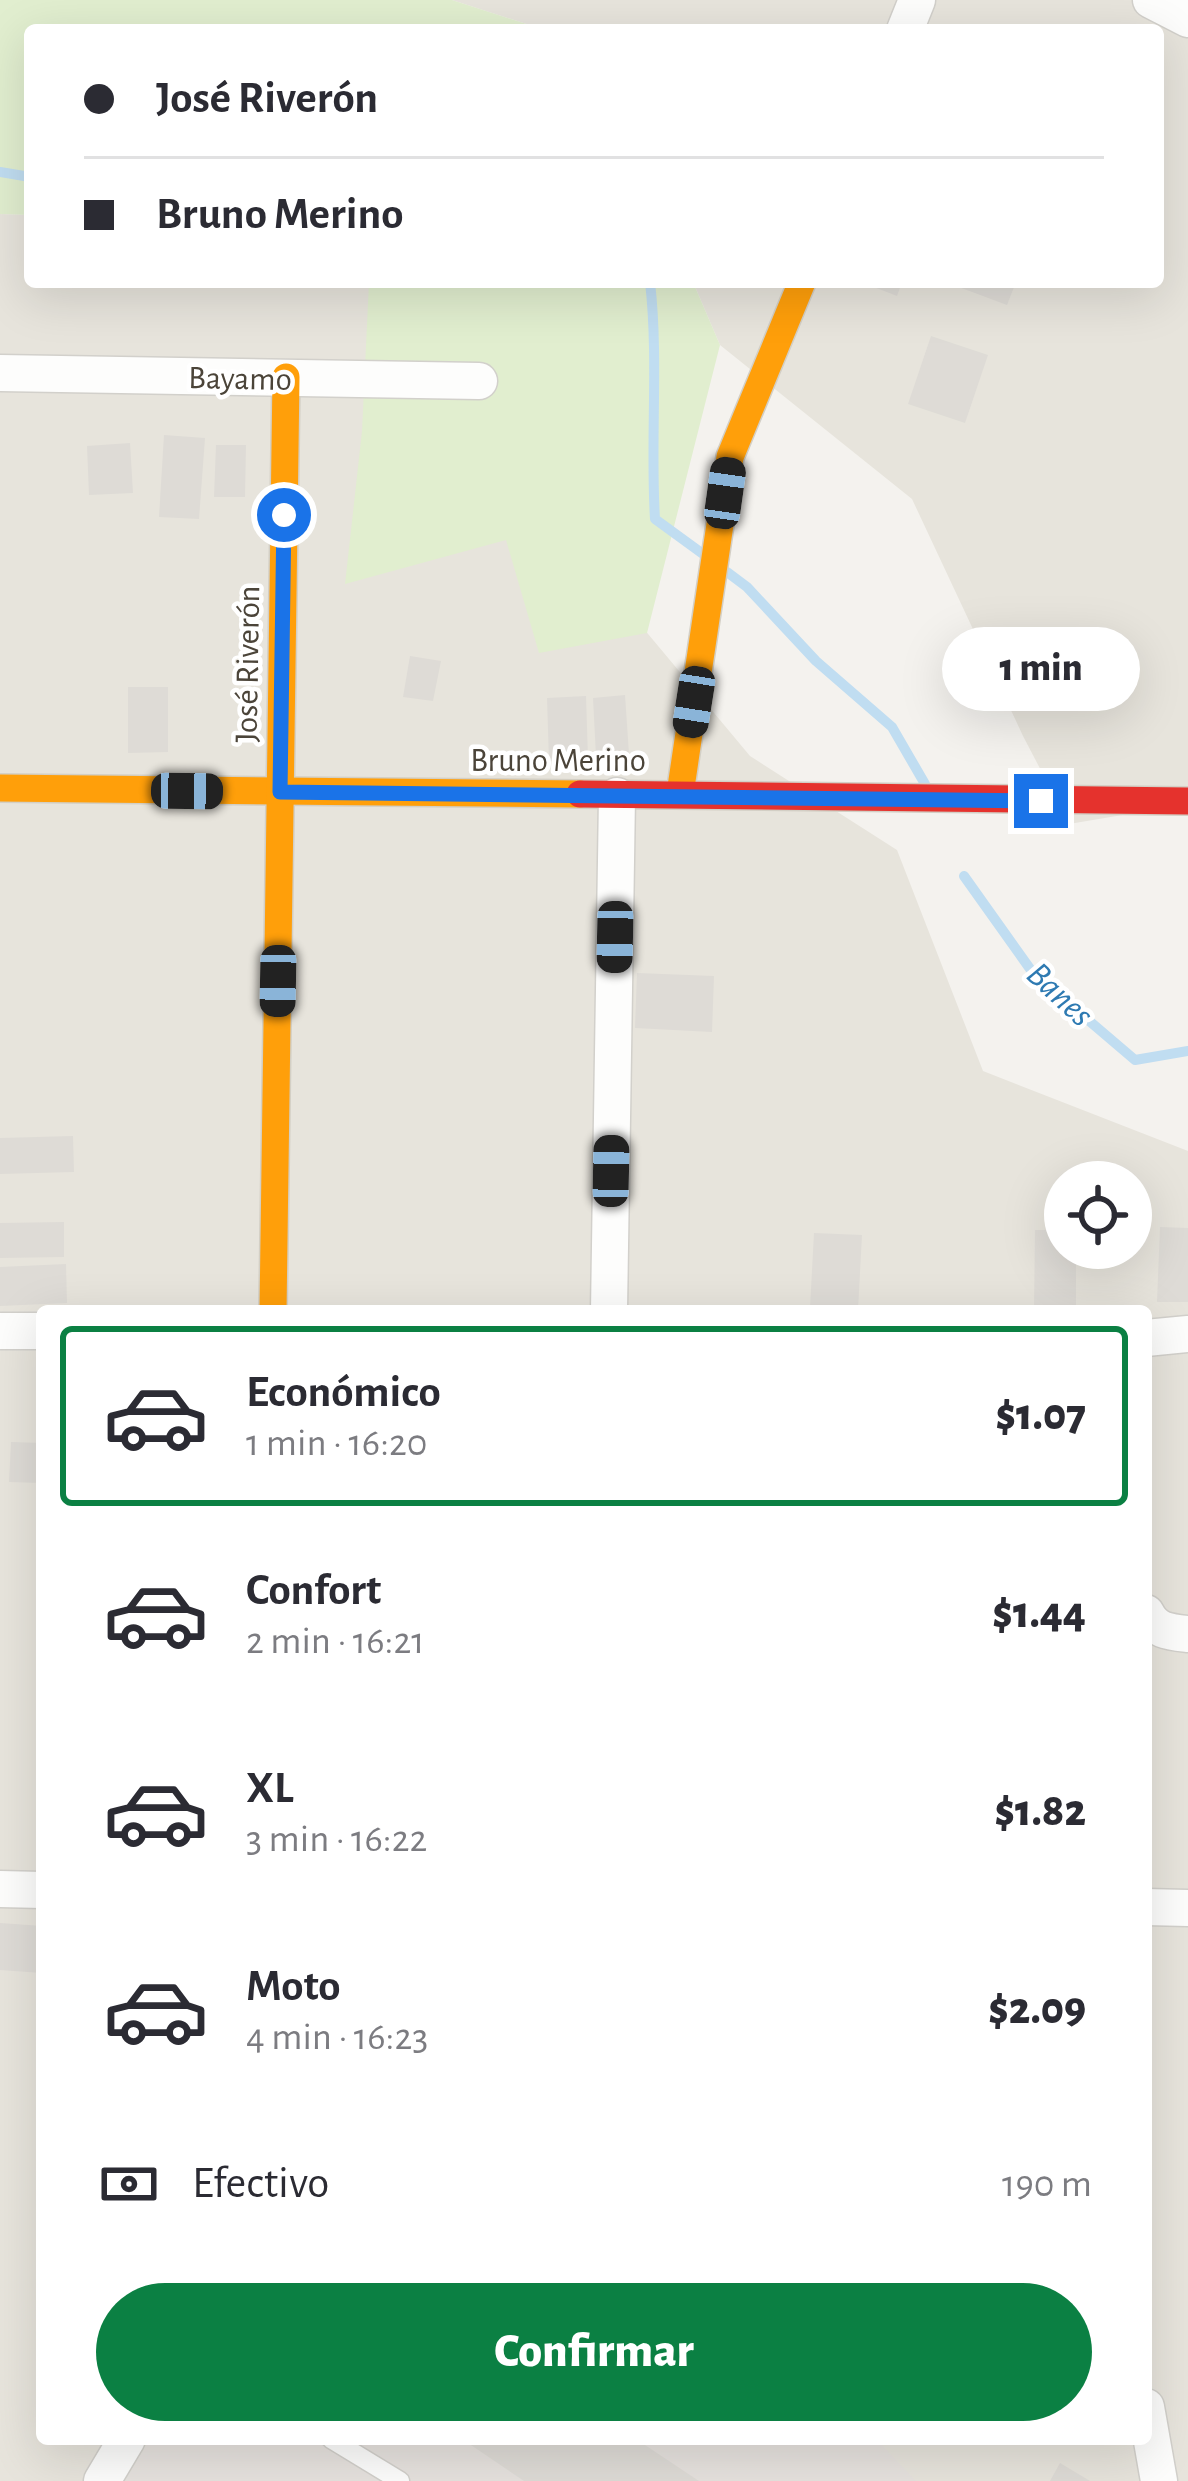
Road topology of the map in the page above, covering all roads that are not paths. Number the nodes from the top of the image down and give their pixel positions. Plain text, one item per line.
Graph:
1 (1151, 0) edge
2 (1188, 19) edge
3 (800, 288) edge
4 (0, 373) edge
5 (286, 377) junction
6 (479, 381) dead end
7 (0, 788) edge
8 (280, 792) junction
9 (680, 794) junction
10 (617, 796) junction
11 (1188, 801) edge
12 (273, 1305) edge
13 (609, 1305) edge
14 (0, 1331) edge
15 (36, 1331) edge
16 (1188, 1334) edge
17 (1152, 1337) edge
18 (1152, 1623) edge
19 (1188, 1634) edge
20 (0, 1889) edge
21 (36, 1890) edge
22 (1152, 1907) edge
23 (1188, 1908) edge
24 (1152, 2441) edge
25 (124, 2445) edge
26 (341, 2445) edge
27 (103, 2481) edge
28 (400, 2481) edge
29 (1159, 2481) edge

1 - 2 street
3 - 9 street
4 - 5 street, Bayamo
5 - 6 street, Bayamo
5 - 8 street, José Riverón
7 - 8 street, Bruno Merino
8 - 10 street, Bruno Merino
8 - 12 street, José Riverón
9 - 10 street, Bruno Merino
9 - 11 street, Bruno Merino
10 - 13 street
14 - 15 street
16 - 17 street
18 - 19 street
20 - 21 street
22 - 23 street
24 - 29 street
25 - 27 street
26 - 28 lane

